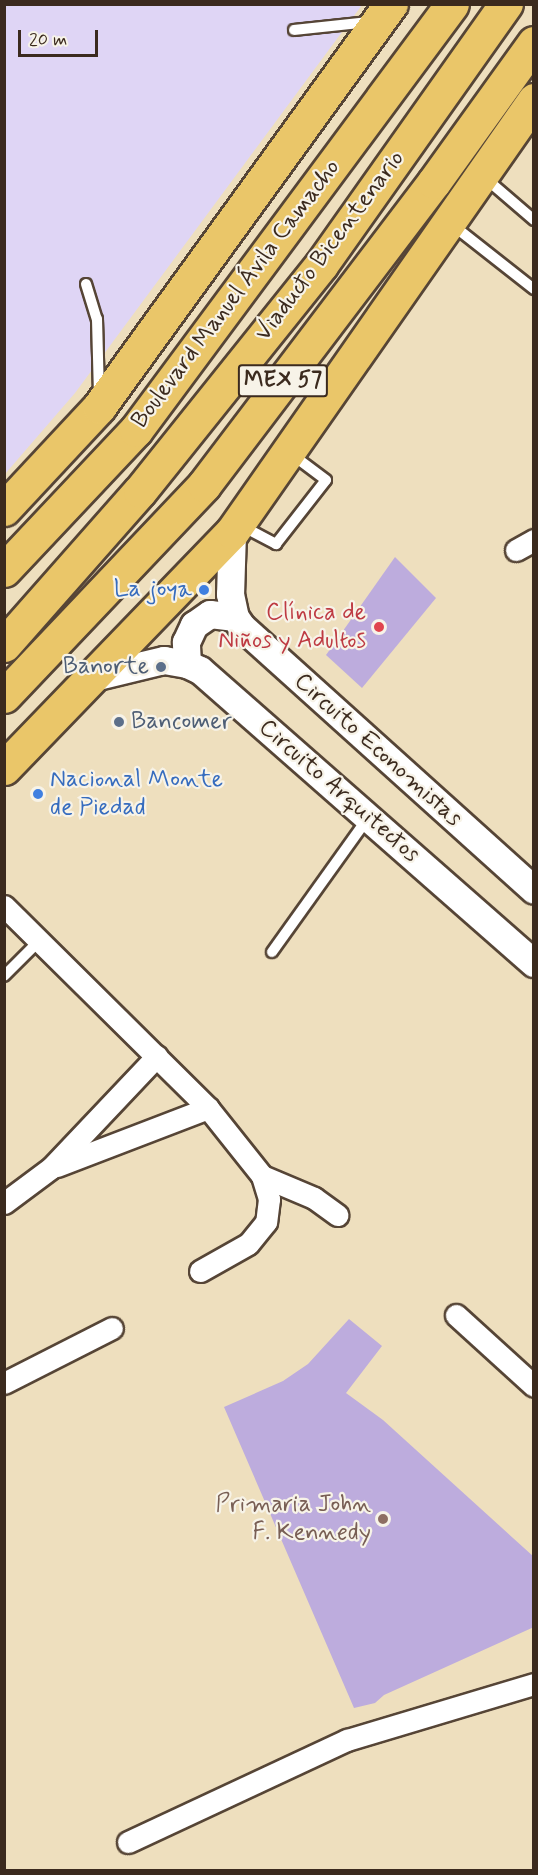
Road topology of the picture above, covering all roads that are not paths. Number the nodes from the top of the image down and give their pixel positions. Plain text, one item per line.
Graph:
1 (452, 4) edge
2 (507, 4) edge
3 (385, 13) edge
4 (294, 30) dead end
5 (534, 43) edge
6 (534, 100) edge
7 (481, 174) junction
8 (534, 220) edge
9 (448, 221) junction
10 (86, 284) dead end
11 (534, 289) edge
12 (99, 407) junction
13 (288, 452) junction
14 (4, 509) edge
15 (235, 528) junction
16 (4, 570) edge
17 (235, 617) junction
18 (4, 645) edge
19 (187, 663) junction
20 (93, 677) junction
21 (4, 696) edge
22 (4, 768) edge
23 (369, 816) junction
24 (534, 890) edge
25 (4, 906) edge
26 (39, 941) junction
27 (272, 952) dead end
28 (534, 963) edge
29 (4, 975) edge
30 (156, 1056) junction
31 (208, 1108) junction
32 (51, 1168) junction
33 (262, 1176) junction
34 (4, 1203) edge
35 (337, 1215) dead end
36 (200, 1271) dead end
37 (456, 1315) dead end
38 (112, 1328) dead end
39 (4, 1383) edge
40 (534, 1386) edge
41 (534, 1684) edge
42 (129, 1842) dead end

1 - 16 main road, Boulevard Manuel Ávila Camacho
2 - 18 main road, Viaducto Bicentenario
3 - 4 lane
3 - 12 main road, Boulevard Manuel Ávila Camacho
5 - 21 main road, MEX 57
6 - 7 main road
7 - 8 lane
7 - 9 main road
9 - 11 lane
9 - 13 main road
10 - 12 lane
12 - 14 main road, Boulevard Manuel Ávila Camacho
13 - 15 main road
13 - 15 lane
15 - 17 street
15 - 20 main road
17 - 19 street
17 - 24 street, Circuito Economistas
19 - 20 street
19 - 23 street, Circuito Arquitectos
20 - 22 main road
23 - 27 lane
23 - 28 street, Circuito Arquitectos
25 - 26 street
26 - 29 lane
26 - 30 street
30 - 31 street
30 - 32 street
31 - 32 street
31 - 33 street
32 - 34 street
33 - 35 street
33 - 36 street
37 - 40 street
38 - 39 street
41 - 42 street

